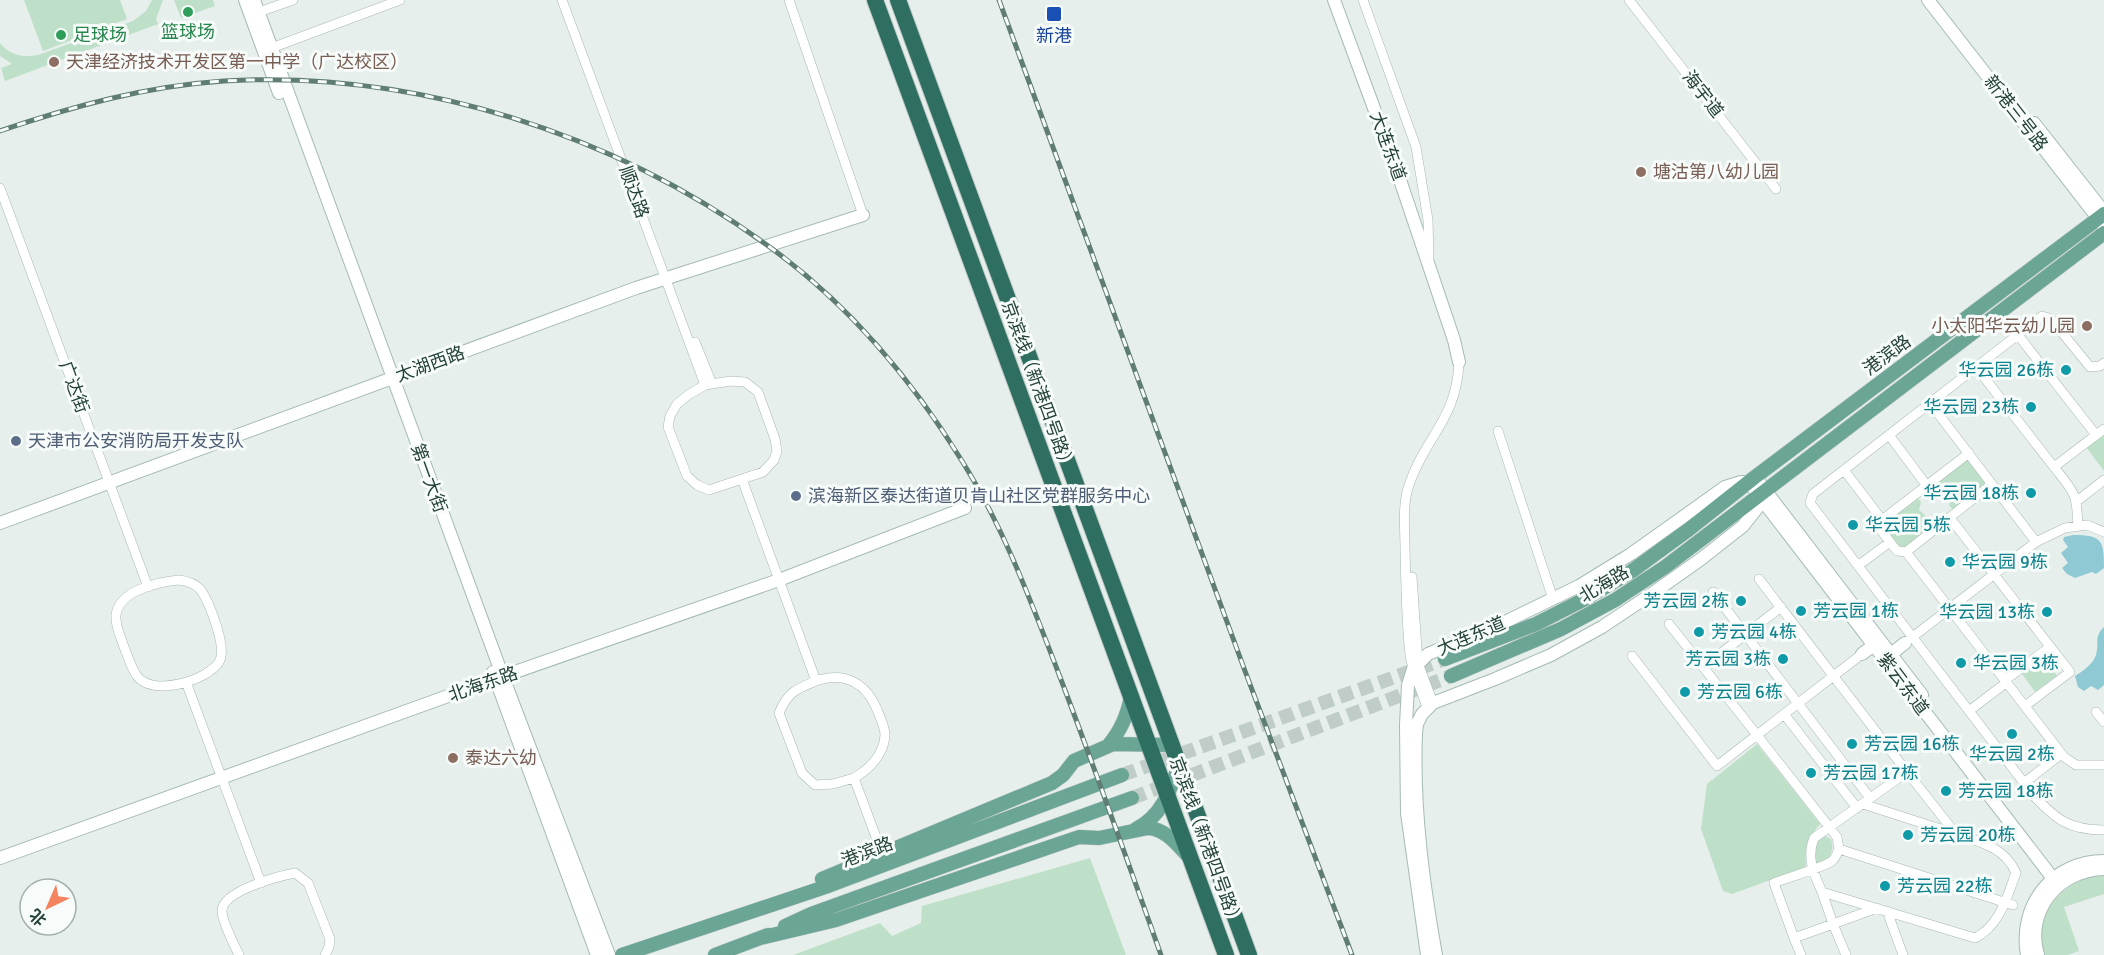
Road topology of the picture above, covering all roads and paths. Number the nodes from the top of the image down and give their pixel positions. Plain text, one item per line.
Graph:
1 (245, 0) edge
2 (254, 0) edge
3 (293, 0) edge
4 (399, 0) edge
5 (562, 0) edge
6 (567, 0) edge
7 (789, 0) edge
8 (875, 0) edge
9 (898, 0) edge
10 (1334, 0) edge
11 (1363, 0) edge
12 (1631, 0) edge
13 (1928, 0) edge
14 (1938, 0) edge
15 (259, 12) junction
16 (268, 49) junction
17 (0, 188) edge
18 (1778, 188) dead end
19 (862, 213) joint
20 (2103, 222) edge
21 (2104, 243) edge
22 (2085, 247) junction
23 (1429, 269) junction
24 (667, 276) junction
25 (2018, 335) junction
26 (1459, 362) joint
27 (2104, 363) edge
28 (1976, 367) junction
29 (388, 376) junction
30 (708, 385) junction
31 (1930, 403) junction
32 (1497, 431) dead end
33 (2100, 432) edge
34 (1889, 435) junction
35 (1969, 453) junction
36 (2054, 467) junction
37 (1844, 470) junction
38 (109, 479) junction
39 (742, 479) junction
40 (1752, 480) junction
41 (2104, 480) edge
42 (1992, 484) junction
43 (1927, 486) junction
44 (1763, 493) junction
45 (2077, 501) junction
46 (965, 508) dead end
47 (0, 516) edge
48 (1950, 518) junction
49 (1882, 520) junction
50 (0, 523) edge
51 (2078, 526) junction
52 (2104, 532) edge
53 (1890, 542) junction
54 (2036, 542) junction
55 (1906, 552) junction
56 (1859, 566) junction
57 (1994, 575) junction
58 (1759, 579) dead end
59 (779, 580) junction
60 (147, 587) junction
61 (1713, 592) dead end
62 (1553, 599) junction
63 (1781, 607) junction
64 (1951, 608) junction
65 (1669, 624) dead end
66 (1745, 634) junction
67 (1910, 640) junction
68 (1877, 642) junction
69 (2050, 647) junction
70 (1862, 654) joint
71 (1632, 656) dead end
72 (1888, 657) junction
73 (1444, 659) tunnel mouth
74 (1416, 666) junction
75 (1703, 667) junction
76 (1451, 676) tunnel mouth
77 (1834, 676) junction
78 (499, 678) junction
79 (816, 681) junction
80 (2006, 681) junction
81 (186, 682) junction
82 (1131, 697) junction
83 (1798, 704) junction
84 (1430, 705) junction
85 (2025, 706) junction
86 (1969, 711) junction
87 (2096, 712) dead end
88 (1784, 714) junction
89 (2104, 722) edge
90 (1757, 735) junction
91 (1149, 744) junction
92 (1172, 745) junction
93 (1108, 746) junction
94 (2061, 754) junction
95 (1179, 765) junction
96 (2104, 765) edge
97 (1906, 771) junction
98 (1122, 775) tunnel mouth
99 (221, 777) junction
100 (854, 778) junction
101 (2024, 783) junction
102 (1169, 796) junction
103 (1132, 798) tunnel mouth
104 (1863, 803) junction
105 (1831, 828) junction
106 (2104, 830) edge
107 (1129, 832) junction
108 (1956, 834) junction
109 (1839, 849) junction
110 (882, 853) junction
111 (0, 858) edge
112 (1191, 858) junction
113 (2043, 860) junction
114 (2104, 861) edge
115 (1812, 869) junction
116 (2104, 869) edge
117 (2075, 870) junction
118 (2058, 878) junction
119 (261, 883) junction
120 (1822, 892) junction
121 (2009, 903) junction
122 (753, 910) junction
123 (1882, 910) junction
124 (1833, 924) junction
125 (760, 938) junction
126 (1794, 938) junction
127 (239, 955) edge
128 (325, 955) edge
129 (597, 955) edge
130 (609, 955) edge
131 (622, 955) edge
132 (715, 955) edge
133 (1226, 955) edge
134 (1249, 955) edge
135 (1427, 955) edge
136 (1436, 955) edge
137 (1801, 955) edge
138 (1846, 955) edge
139 (1903, 955) edge
140 (2027, 955) edge
141 (2038, 955) edge

1 - 16 street, 第一大街
2 - 15 street, 第一大街
3 - 15 street
4 - 16 street
5 - 24 street, 顺达路
6 - 24 street, 顺达路
7 - 19 street
8 - 82 highway, 京滨线（新港四号路）
9 - 92 highway, 京滨线（新港四号路）
10 - 23 street, 大连东道
11 - 23 street
12 - 18 street, 海宇道
13 - 20 street, 新港三号路
14 - 20 street, 新港三号路
15 - 16 street, 第一大街
16 - 29 street, 第一大街
17 - 38 street, 广达街
19 - 24 street, 太湖西路
20 - 22 main road, 港滨路
20 - 40 main road, 港滨路
21 - 22 main road
22 - 44 main road, 港滨路
23 - 26 street, 大连东道
24 - 29 street, 太湖西路
24 - 30 street, 顺达路
25 - 27 street
25 - 28 street
25 - 33 street
26 - 74 street
28 - 31 street
28 - 36 street
29 - 38 street, 太湖西路
29 - 78 street, 第一大街
30 - 39 street
30 - 39 street
31 - 34 street
31 - 35 street
32 - 62 street
33 - 36 street
34 - 37 street
34 - 43 street
35 - 42 street
35 - 43 street
36 - 45 street
37 - 49 street
37 - 56 street
38 - 47 street, 太湖西路
38 - 50 street, 太湖西路
38 - 60 street, 广达街
39 - 59 street
40 - 44 street, 紫云东道
40 - 62 street, 大连东道
40 - 73 main road, 北海路
41 - 45 street
42 - 48 street
42 - 54 street
43 - 49 street
44 - 68 street, 紫云东道
44 - 76 main road, 北海路
44 - 84 street
45 - 51 street
46 - 59 street, 北海东路
48 - 55 street
48 - 57 street
49 - 53 street
51 - 52 street
51 - 54 street
53 - 55 street
53 - 56 street
54 - 57 street
55 - 64 street
56 - 67 street
57 - 64 street
57 - 69 street
58 - 63 street
59 - 78 street, 北海东路
59 - 79 street
60 - 81 street
60 - 81 street
61 - 66 street
62 - 74 street, 大连东道
63 - 66 street
63 - 77 street
64 - 67 street
64 - 80 street
65 - 75 street
66 - 75 street
66 - 83 street
67 - 72 street
67 - 86 street
68 - 70 street
68 - 72 street, 紫云东道
69 - 80 street
69 - 85 street
70 - 77 street
71 - 90 street
72 - 113 street, 紫云东道
74 - 84 street
74 - 135 street
75 - 90 street
77 - 83 street
77 - 97 street
78 - 99 street, 北海东路
78 - 129 street, 第一大街
78 - 130 street, 第一大街
79 - 100 street
79 - 100 street
80 - 85 street
80 - 86 street
81 - 99 street
82 - 91 highway, 京滨线（新港四号路）
82 - 93 main road
83 - 88 street
83 - 104 street
84 - 136 street
85 - 94 street
86 - 101 street
87 - 89 street
88 - 90 street
88 - 104 street
90 - 105 street
91 - 92 main road
91 - 93 main road
91 - 102 highway, 京滨线（新港四号路）
92 - 95 highway, 京滨线（新港四号路）
93 - 110 main road
94 - 96 street
94 - 101 street
95 - 102 main road
95 - 134 highway, 京滨线（新港四号路）
97 - 104 street
97 - 108 street
98 - 122 main road, 港滨路
99 - 111 street, 北海东路
99 - 119 street
100 - 110 street
101 - 106 street
102 - 107 main road
102 - 112 highway, 京滨线（新港四号路）
103 - 125 main road
104 - 105 street
104 - 108 street
105 - 109 street
105 - 115 street
107 - 112 main road
107 - 125 main road
108 - 121 street
109 - 115 street
109 - 121 street
110 - 122 main road
112 - 133 highway, 京滨线（新港四号路）
113 - 117 street
113 - 118 street, 紫云东道
114 - 117 street
115 - 120 street
115 - 126 street
116 - 117 street
117 - 118 street
118 - 140 street
118 - 141 street
119 - 127 street
119 - 128 street
120 - 123 street
120 - 124 street
121 - 123 street
122 - 131 main road, 港滨路
123 - 124 street
123 - 139 street
124 - 126 street
124 - 138 street
125 - 132 main road
126 - 137 street

